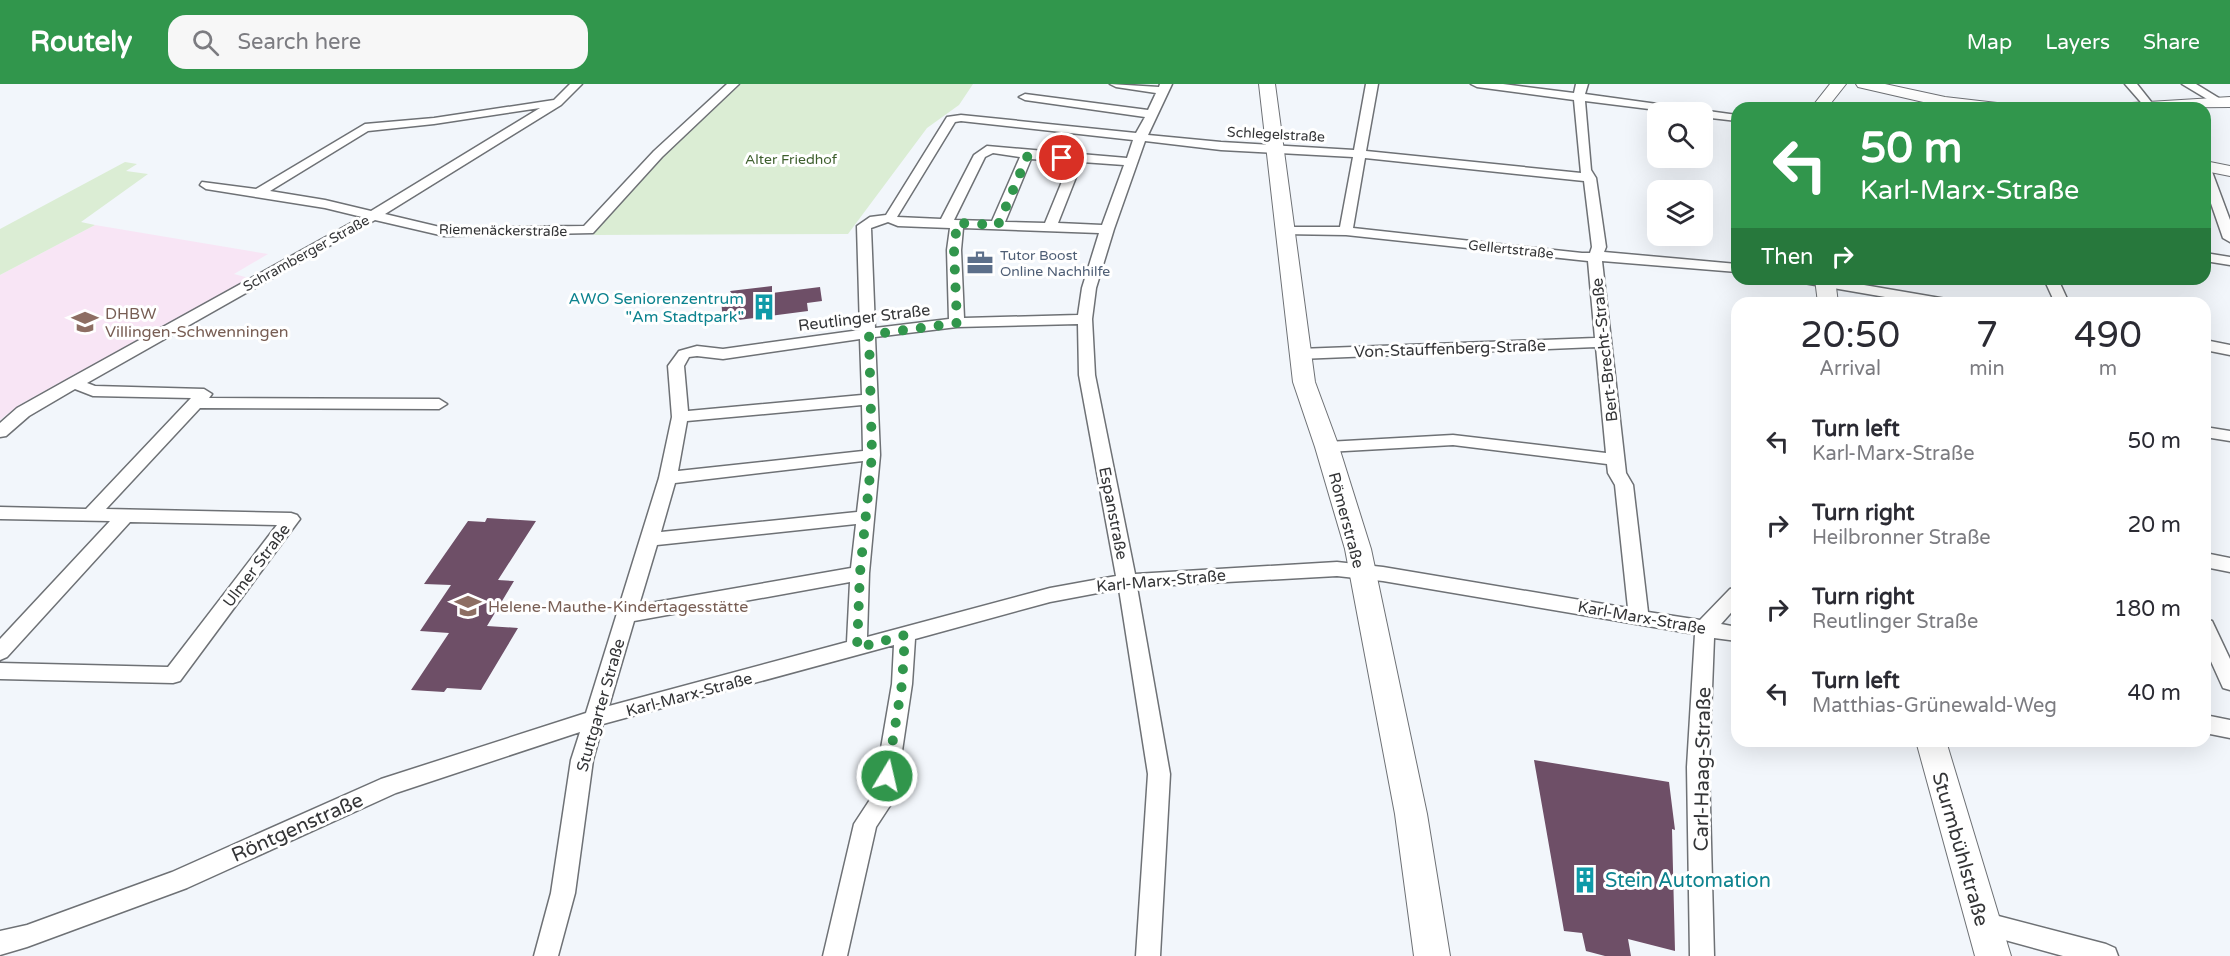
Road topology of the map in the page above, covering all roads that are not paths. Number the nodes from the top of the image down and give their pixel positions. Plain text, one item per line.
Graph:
1 (576, 84) edge
2 (734, 84) edge
3 (1040, 84) edge
4 (1116, 84) edge
5 (1267, 84) edge
6 (1372, 84) edge
7 (1477, 84) edge
8 (1840, 84) edge
9 (1856, 84) edge
10 (1864, 84) edge
11 (2131, 84) edge
12 (2188, 84) edge
13 (1507, 86) edge
14 (1164, 87) edge
15 (1580, 91) edge
16 (1824, 102) edge
17 (1945, 102) edge
18 (2147, 102) edge
19 (557, 103) junction
20 (1647, 103) edge
21 (2226, 103) edge
22 (2211, 104) edge
23 (1150, 114) junction
24 (1713, 115) edge
25 (1731, 117) edge
26 (1140, 138) junction
27 (1275, 148) junction
28 (1360, 154) junction
29 (1028, 155) junction
30 (1077, 159) junction
31 (1131, 162) junction
32 (2211, 167) edge
33 (2230, 169) edge
34 (1590, 178) junction
35 (2211, 183) edge
36 (206, 186) dead end
37 (258, 193) junction
38 (374, 215) junction
39 (890, 218) junction
40 (951, 223) junction
41 (998, 225) junction
42 (1050, 227) junction
43 (1107, 229) junction
44 (1286, 231) junction
45 (1346, 231) junction
46 (2230, 238) edge
47 (1595, 256) junction
48 (2211, 259) edge
49 (2230, 261) edge
50 (1731, 267) edge
51 (1826, 288) edge
52 (1898, 297) edge
53 (1085, 319) junction
54 (957, 323) junction
55 (869, 335) junction
56 (1602, 342) junction
57 (2211, 346) edge
58 (2230, 350) edge
59 (684, 354) joint
60 (1299, 354) junction
61 (73, 383) junction
62 (870, 399) junction
63 (195, 403) junction
64 (439, 404) dead end
65 (680, 417) junction
66 (0, 432) edge
67 (2211, 433) edge
68 (2230, 436) edge
69 (1327, 447) junction
70 (872, 455) junction
71 (1615, 459) junction
72 (668, 478) junction
73 (0, 513) edge
74 (90, 515) junction
75 (125, 516) junction
76 (867, 517) junction
77 (648, 540) junction
78 (2211, 561) edge
79 (2230, 565) edge
80 (1361, 571) junction
81 (860, 573) junction
82 (1127, 581) junction
83 (1731, 600) edge
84 (625, 615) junction
85 (1639, 617) junction
86 (1705, 628) junction
87 (1731, 633) edge
88 (905, 635) junction
89 (2211, 639) edge
90 (857, 648) junction
91 (0, 652) edge
92 (0, 671) edge
93 (2230, 682) edge
94 (596, 718) junction
95 (2211, 725) edge
96 (2230, 729) edge
97 (1932, 747) edge
98 (1983, 923) junction
99 (0, 943) edge
100 (546, 956) edge
101 (835, 956) edge
102 (1148, 956) edge
103 (1432, 956) edge
104 (1702, 956) edge
105 (1993, 956) edge
106 (2106, 956) edge

1 - 19 street, Schramberger Straße
2 - 38 street, Riemenäckerstraße
3 - 23 street
4 - 14 street
5 - 27 street, Römerstraße
6 - 28 street
7 - 13 street
8 - 9 street
8 - 16 street
10 - 17 street
11 - 18 street
12 - 21 street
13 - 15 street
14 - 23 street, Espanstraße
15 - 20 street
15 - 34 street, Bert-Brecht-Straße
19 - 37 street
19 - 38 street, Schramberger Straße
21 - 22 street
23 - 26 street, Espanstraße
24 - 25 street
26 - 27 street, Schlegelstraße
26 - 31 street, Espanstraße
26 - 39 street, Schlegelstraße
27 - 28 street, Schlegelstraße
27 - 44 street, Römerstraße
28 - 34 street, Schlegelstraße
28 - 45 street
29 - 30 street
29 - 40 street
29 - 41 street
30 - 31 street
30 - 42 street
31 - 43 street, Espanstraße
32 - 33 street
34 - 47 street, Bert-Brecht-Straße
35 - 46 street
36 - 37 street, Riemenäckerstraße
37 - 38 street, Riemenäckerstraße
38 - 61 street, Schramberger Straße
39 - 40 street
39 - 55 street
40 - 41 street
40 - 54 street
41 - 42 street
42 - 43 street
43 - 53 street, Espanstraße
44 - 45 street, Gellertstraße
44 - 60 street, Römerstraße
45 - 47 street, Gellertstraße
47 - 50 street, Gellertstraße
47 - 56 street, Bert-Brecht-Straße
48 - 49 street
51 - 52 street
53 - 54 street, Reutlinger Straße
53 - 82 street, Espanstraße
54 - 55 street, Reutlinger Straße
55 - 59 street, Reutlinger Straße
55 - 62 street
56 - 60 street, Von-Stauffenberg-Straße
56 - 71 street, Bert-Brecht-Straße
57 - 58 street
59 - 65 street, Stuttgarter Straße
60 - 69 street, Römerstraße
61 - 63 street
61 - 66 street, Schramberger Straße
62 - 65 street
62 - 70 street
63 - 64 street
63 - 74 street
65 - 72 street, Stuttgarter Straße
67 - 68 street
69 - 71 street
69 - 80 street, Römerstraße
70 - 72 street
70 - 76 street
71 - 85 street, Bert-Brecht-Straße
72 - 77 street, Stuttgarter Straße
73 - 74 street, Ulmer Straße
74 - 75 street, Ulmer Straße
75 - 91 street
75 - 92 street, Ulmer Straße
76 - 77 street
76 - 81 street
77 - 84 street, Stuttgarter Straße
78 - 79 street
80 - 82 street, Karl-Marx-Straße
80 - 85 street, Karl-Marx-Straße
80 - 103 street, Römerstraße
81 - 84 street
81 - 90 street
82 - 88 street, Karl-Marx-Straße
82 - 102 street, Espanstraße
83 - 86 street
84 - 94 street, Stuttgarter Straße
85 - 86 street, Karl-Marx-Straße
86 - 87 street, Karl-Marx-Straße
86 - 104 street, Carl-Haag-Straße
88 - 90 street, Karl-Marx-Straße
88 - 101 street
89 - 93 street
90 - 94 street, Karl-Marx-Straße
94 - 99 street, Röntgenstraße
94 - 100 street, Stuttgarter Straße
95 - 96 street
97 - 98 street, Sturmbühlstraße
98 - 105 street, Sturmbühlstraße
98 - 106 street

